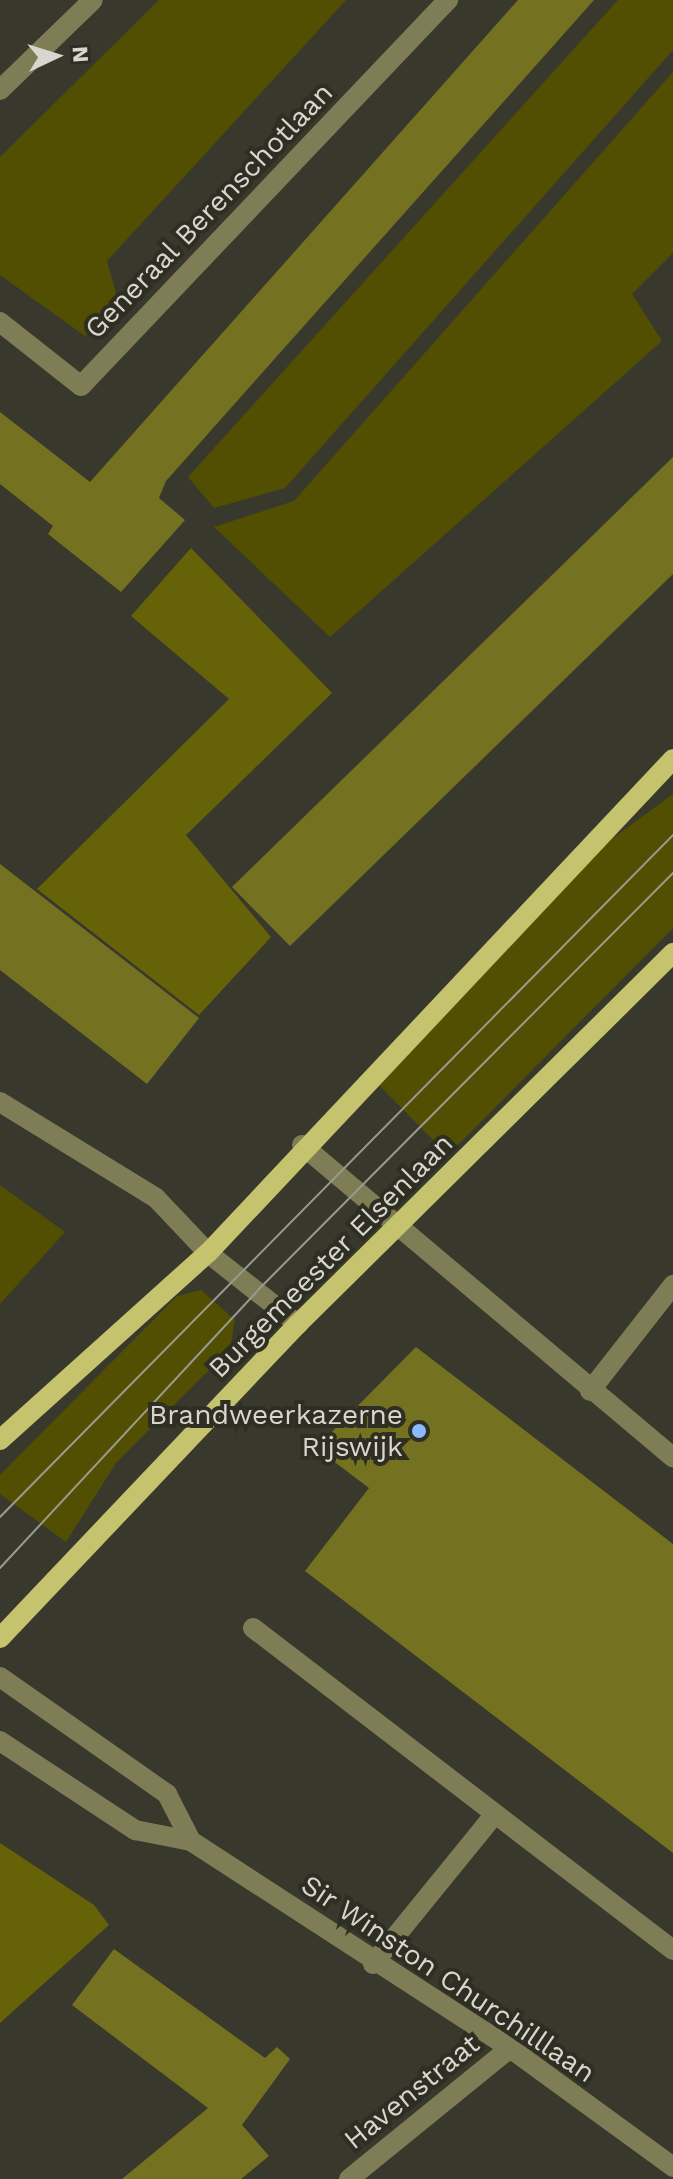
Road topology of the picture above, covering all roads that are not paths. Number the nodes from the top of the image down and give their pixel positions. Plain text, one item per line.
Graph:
1 (93, 0) edge
2 (448, 0) edge
3 (0, 90) edge
4 (0, 322) edge
5 (673, 759) edge
6 (673, 953) edge
7 (0, 1102) edge
8 (302, 1145) junction
9 (401, 1227) junction
10 (208, 1253) junction
11 (673, 1285) edge
12 (298, 1324) junction
13 (590, 1391) junction
14 (0, 1440) edge
15 (673, 1457) edge
16 (253, 1628) dead end
17 (0, 1638) edge
18 (0, 1677) edge
19 (0, 1741) edge
20 (495, 1814) junction
21 (191, 1841) junction
22 (673, 1950) edge
23 (373, 1964) junction
24 (510, 2048) junction
25 (673, 2167) edge
26 (349, 2179) edge

1 - 3 street
2 - 4 street, Generaal Berenschotlaan
5 - 8 main road
6 - 9 main road, Burgemeester Elsenlaan
7 - 10 street
8 - 9 street
8 - 10 main road
9 - 12 main road, Burgemeester Elsenlaan
9 - 13 street
10 - 12 street
10 - 14 main road
11 - 13 street
12 - 17 main road, Burgemeester Elsenlaan
13 - 15 street
16 - 20 street
18 - 21 street, Sir Winston Churchilllaan
19 - 21 street, Sir Winston Churchilllaan
20 - 22 street
20 - 23 street
21 - 23 street, Sir Winston Churchilllaan
23 - 24 street, Sir Winston Churchilllaan
24 - 25 street, Sir Winston Churchilllaan
24 - 26 street, Havenstraat

